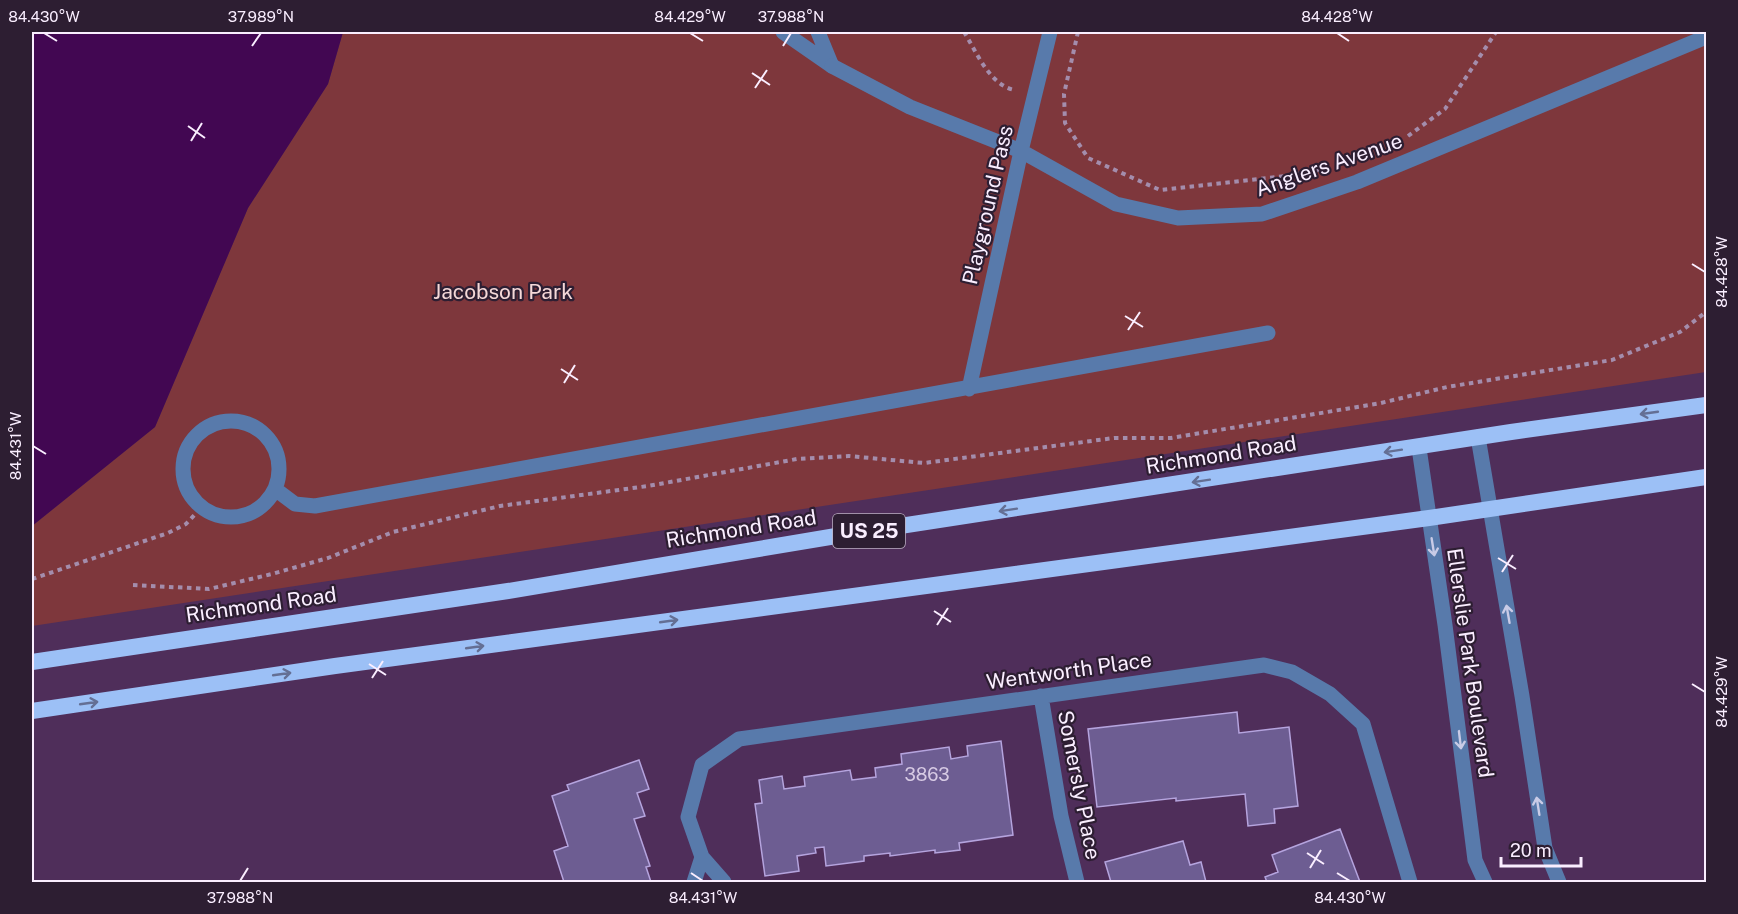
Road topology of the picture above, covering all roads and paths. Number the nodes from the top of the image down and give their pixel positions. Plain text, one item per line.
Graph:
1 (783, 32) edge
2 (818, 32) edge
3 (964, 32) edge
4 (1050, 32) edge
5 (1078, 32) edge
6 (1496, 32) edge
7 (1707, 37) edge
8 (832, 66) junction
9 (1035, 93) junction
10 (1064, 94) junction
11 (1402, 141) dead end
12 (1021, 151) junction
13 (1332, 168) dead end
14 (1707, 312) edge
15 (1268, 333) dead end
16 (969, 389) junction
17 (1707, 405) edge
18 (1478, 437) junction
19 (1419, 448) junction
20 (1707, 477) edge
21 (275, 489) junction
22 (202, 507) junction
23 (1490, 508) junction
24 (1429, 518) junction
25 (32, 579) edge
26 (133, 585) dead end
27 (32, 662) edge
28 (1041, 696) junction
29 (32, 711) edge
30 (702, 857) junction
31 (694, 882) edge
32 (724, 882) edge
33 (1077, 882) edge
34 (1410, 882) edge
35 (1485, 882) edge
36 (1559, 882) edge

1 - 8 street, Anglers Avenue
2 - 8 street
3 - 9 path
4 - 9 street, Playground Pass
5 - 10 path
6 - 11 path
7 - 12 street, Anglers Avenue
8 - 12 street, Anglers Avenue
9 - 10 path
9 - 12 street, Playground Pass
10 - 13 path
12 - 16 street, Playground Pass
14 - 26 path
15 - 16 street
16 - 21 street
17 -> 18 highway, Richmond Road / US 25
18 - 19 highway, Richmond Road / US 25
18 - 23 street, Ellerslie Park Boulevard
19 - 24 street, Ellerslie Park Boulevard
19 -> 27 highway, Richmond Road / US 25
20 - 23 highway
21 - 22 street
21 - 22 street
22 - 25 path
23 - 24 highway
36 -> 23 street, Ellerslie Park Boulevard
29 -> 24 highway
24 -> 35 street, Ellerslie Park Boulevard
28 - 30 street, Wentworth Place
28 - 33 street, Somersly Place
28 - 34 street, Wentworth Place
30 - 31 street
30 - 32 street, Wentworth Place

